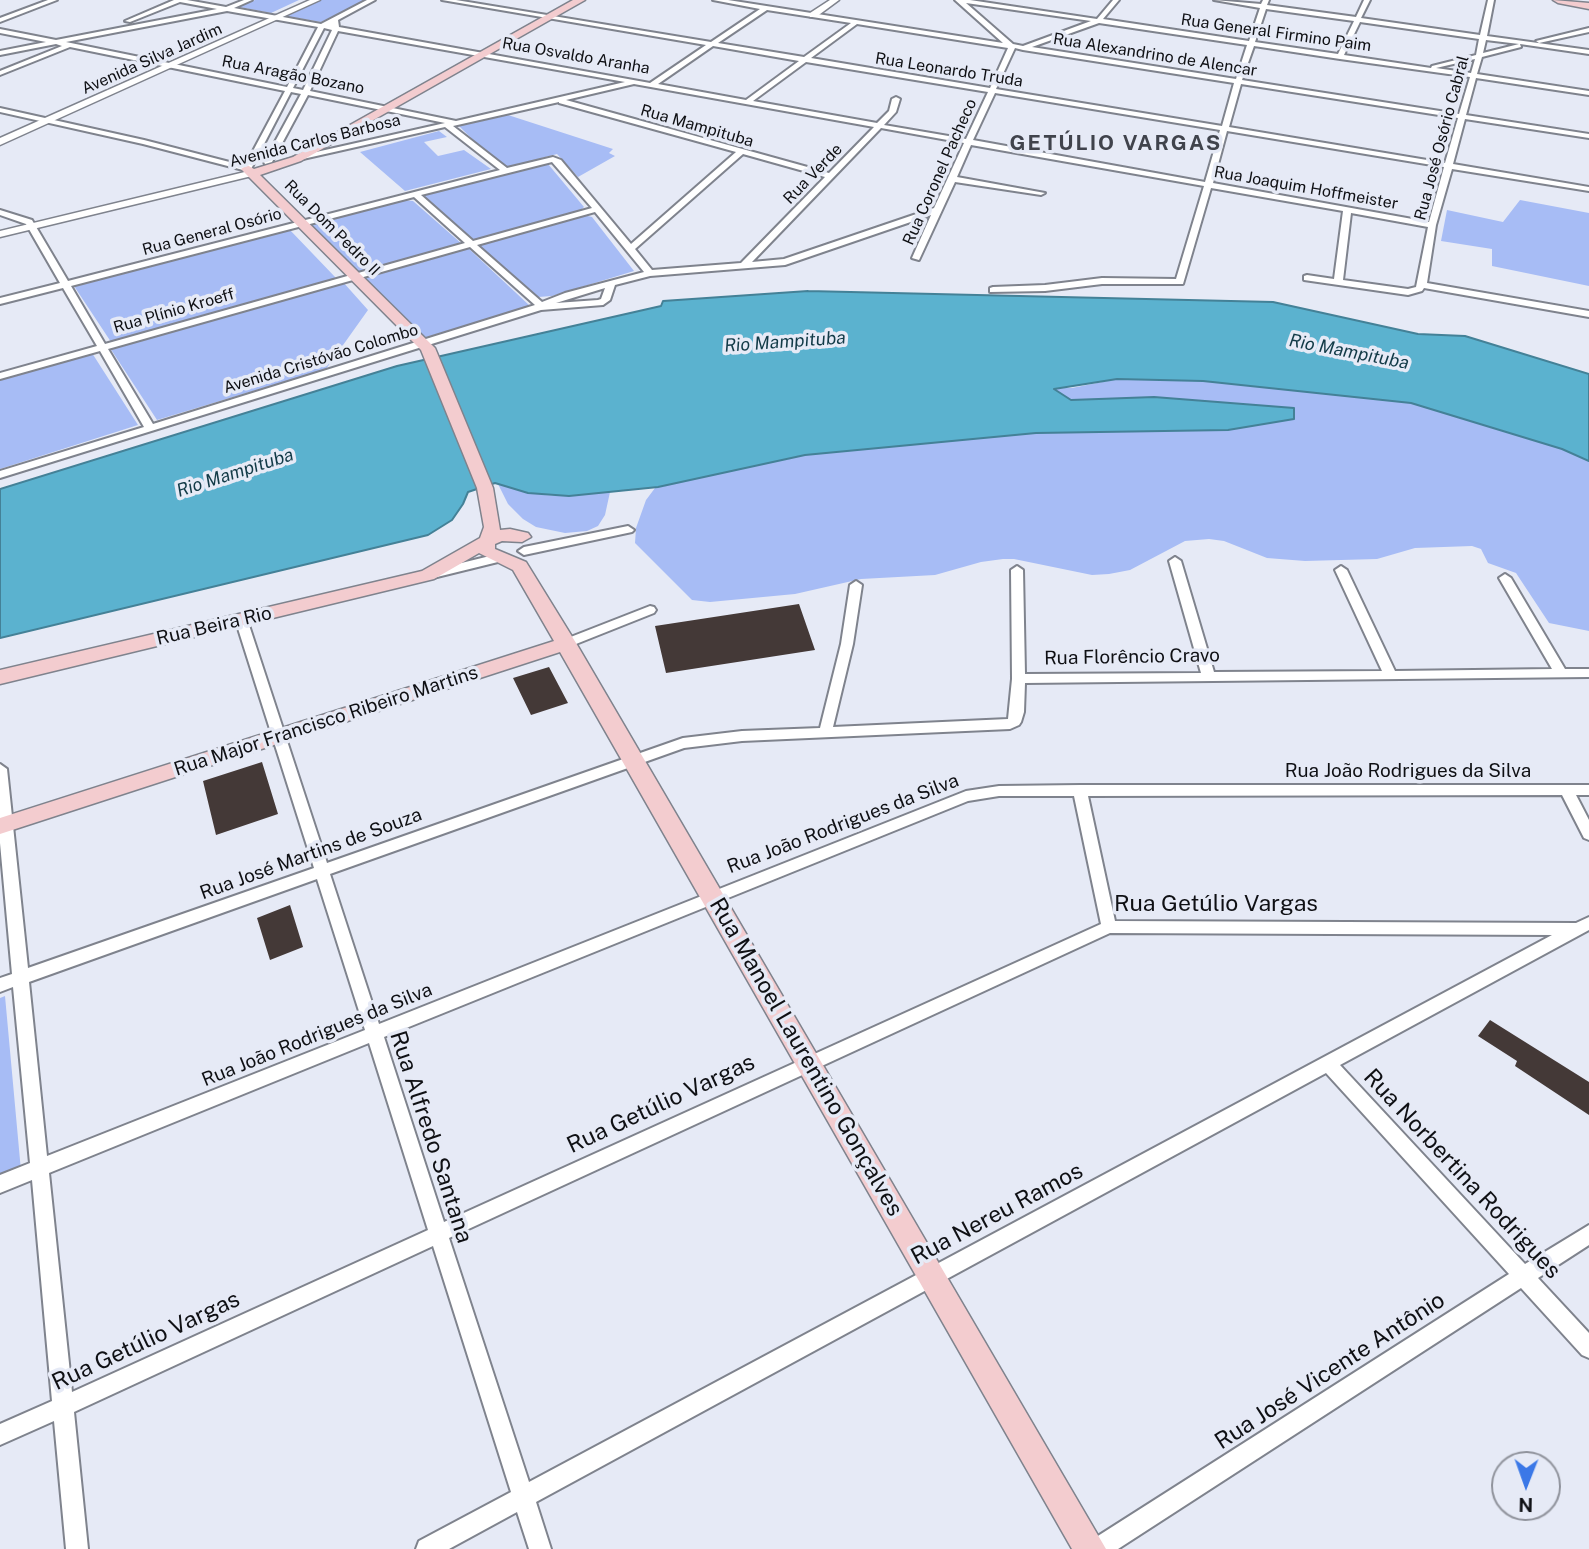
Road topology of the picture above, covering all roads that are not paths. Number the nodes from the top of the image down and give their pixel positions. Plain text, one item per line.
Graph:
1 (54, 0) edge
2 (179, 0) edge
3 (249, 0) edge
4 (303, 0) edge
5 (316, 0) edge
6 (372, 0) edge
7 (445, 0) edge
8 (568, 0) edge
9 (580, 0) edge
10 (716, 0) edge
11 (822, 0) edge
12 (835, 0) edge
13 (959, 0) edge
14 (1116, 0) edge
15 (1217, 0) edge
16 (1367, 0) edge
17 (1492, 0) edge
18 (1558, 0) edge
19 (1578, 0) edge
20 (742, 2) edge
21 (1264, 3) edge
22 (239, 4) junction
23 (1589, 4) edge
24 (217, 7) junction
25 (765, 8) junction
26 (227, 9) junction
27 (804, 14) junction
28 (813, 15) junction
29 (545, 16) junction
30 (272, 17) junction
31 (335, 18) junction
32 (1358, 19) junction
33 (0, 20) edge
34 (1098, 21) junction
35 (856, 22) junction
36 (118, 25) junction
37 (322, 26) junction
38 (336, 28) junction
39 (1589, 30) edge
40 (0, 31) edge
41 (98, 33) junction
42 (1483, 37) junction
43 (44, 40) junction
44 (57, 42) junction
45 (1250, 43) junction
46 (1528, 43) junction
47 (710, 44) junction
48 (70, 45) junction
49 (1012, 47) junction
50 (1022, 48) junction
51 (0, 50) edge
52 (1589, 52) edge
53 (477, 53) junction
54 (1479, 56) junction
55 (1340, 57) junction
56 (805, 60) junction
57 (162, 63) junction
58 (173, 65) junction
59 (1425, 69) junction
60 (0, 73) edge
61 (1472, 76) junction
62 (639, 82) junction
63 (1238, 82) junction
64 (653, 84) junction
65 (291, 89) junction
66 (992, 91) junction
67 (306, 92) junction
68 (1589, 93) edge
69 (897, 99) dead end
70 (558, 100) junction
71 (750, 101) junction
72 (374, 105) junction
73 (387, 108) junction
74 (0, 110) edge
75 (1460, 115) junction
76 (37, 118) junction
77 (48, 121) junction
78 (341, 124) junction
79 (452, 124) junction
80 (881, 124) junction
81 (1225, 129) junction
82 (0, 135) edge
83 (1589, 136) edge
84 (970, 140) junction
85 (0, 142) edge
86 (740, 153) junction
87 (297, 159) junction
88 (268, 162) junction
89 (1448, 166) junction
90 (504, 170) junction
91 (250, 171) junction
92 (830, 176) junction
93 (952, 179) junction
94 (1210, 184) junction
95 (1589, 189) edge
96 (1041, 193) dead end
97 (415, 194) junction
98 (596, 209) junction
99 (1347, 209) junction
100 (938, 211) junction
101 (0, 212) edge
102 (302, 223) junction
103 (30, 224) junction
104 (1432, 225) junction
105 (0, 228) edge
106 (0, 234) edge
107 (473, 243) junction
108 (630, 249) junction
109 (916, 258) dead end
110 (744, 265) junction
111 (650, 273) junction
112 (356, 276) junction
113 (1307, 278) dead end
114 (1338, 282) junction
115 (611, 283) junction
116 (66, 284) junction
117 (1422, 285) junction
118 (993, 290) dead end
119 (0, 301) edge
120 (542, 307) junction
121 (1589, 314) edge
122 (103, 347) junction
123 (426, 349) junction
124 (0, 376) edge
125 (150, 428) junction
126 (0, 475) edge
127 (485, 488) junction
128 (628, 530) dead end
129 (491, 540) junction
130 (522, 551) junction
131 (498, 558) junction
132 (1175, 561) dead end
133 (1017, 570) dead end
134 (1341, 570) dead end
135 (428, 575) junction
136 (1506, 578) dead end
137 (856, 585) dead end
138 (650, 610) dead end
139 (241, 619) junction
140 (567, 643) junction
141 (1562, 673) junction
142 (1589, 673) edge
143 (1390, 674) junction
144 (1208, 675) junction
145 (0, 677) edge
146 (1019, 678) junction
147 (825, 733) junction
148 (279, 736) junction
149 (634, 759) junction
150 (0, 769) edge
151 (1080, 790) junction
152 (1566, 790) junction
153 (1589, 790) edge
154 (2, 825) edge
155 (1589, 834) edge
156 (322, 870) junction
157 (713, 896) junction
158 (1583, 926) edge
159 (1109, 927) junction
160 (20, 978) junction
161 (0, 985) edge
162 (374, 1033) junction
163 (810, 1063) junction
164 (1328, 1064) junction
165 (39, 1168) junction
166 (0, 1184) edge
167 (438, 1233) junction
168 (1589, 1234) edge
169 (933, 1276) junction
170 (1523, 1276) junction
171 (1589, 1348) edge
172 (63, 1406) junction
173 (0, 1435) edge
174 (523, 1497) junction
175 (77, 1549) edge
176 (428, 1549) edge
177 (540, 1549) edge
178 (1090, 1549) edge
179 (1098, 1549) edge

1 - 33 street
2 - 24 street, Rua Osvaldo Aranha
2 - 36 street
3 - 22 street
4 - 30 street, Avenida Silva Jardim
5 - 30 street, Avenida Silva Jardim
6 - 31 street
7 - 29 street, Rua Leonardo Truda
8 - 29 main road
9 - 29 main road
10 - 20 street, Rua Alexandrino de Alencar
11 - 27 street
12 - 28 street
13 - 34 street, Rua General Firmino Paim
13 - 49 street
14 - 34 street
15 - 21 street
16 - 32 street
17 - 42 street, Rua José Osório Cabral
18 - 23 main road
19 - 23 main road
20 - 25 street, Rua Alexandrino de Alencar
21 - 32 street
21 - 45 street
22 - 24 street
22 - 26 street
24 - 26 street, Rua Osvaldo Aranha
24 - 36 street
25 - 27 street, Rua Alexandrino de Alencar
25 - 47 street
26 - 30 street, Rua Osvaldo Aranha
26 - 41 street
27 - 28 street, Rua Alexandrino de Alencar
28 - 35 street, Rua Alexandrino de Alencar
29 - 47 street, Rua Leonardo Truda
29 - 53 main road
30 - 37 street, Rua Osvaldo Aranha
30 - 57 street, Avenida Silva Jardim
30 - 58 street, Avenida Silva Jardim
31 - 37 street
31 - 38 street
32 - 42 street
32 - 55 street
34 - 45 street, Rua General Firmino Paim
34 - 50 street
35 - 49 street, Rua Alexandrino de Alencar
35 - 56 street
36 - 41 street
36 - 43 street
37 - 38 street, Rua Osvaldo Aranha
37 - 65 street
38 - 53 street, Rua Osvaldo Aranha
38 - 67 street
39 - 46 street
40 - 43 street, Rua Aragão Bozano
41 - 44 street
41 - 48 street
42 - 46 street
42 - 54 street, Rua José Osório Cabral
43 - 44 street, Rua Aragão Bozano
43 - 51 street
44 - 48 street, Rua Aragão Bozano
44 - 51 street
45 - 55 street, Rua General Firmino Paim
45 - 63 street
46 - 52 street
46 - 54 street
47 - 56 street, Rua Leonardo Truda
47 - 64 street
48 - 57 street, Rua Aragão Bozano
48 - 60 street
49 - 50 street, Rua Alexandrino de Alencar
49 - 66 street, Rua Coronel Pacheco
50 - 63 street, Rua Alexandrino de Alencar
53 - 62 street, Rua Osvaldo Aranha
53 - 72 main road
53 - 73 main road
54 - 59 street
54 - 61 street, Rua José Osório Cabral
55 - 59 street, Rua General Firmino Paim
56 - 66 street, Rua Leonardo Truda
56 - 71 street
57 - 58 street, Rua Aragão Bozano
57 - 76 street, Avenida Silva Jardim
58 - 65 street, Rua Aragão Bozano
58 - 77 street, Avenida Silva Jardim
59 - 61 street, Rua General Firmino Paim
61 - 68 street, Rua General Firmino Paim
61 - 75 street, Rua José Osório Cabral
62 - 64 street, Rua Osvaldo Aranha
62 - 70 street, Avenida Carlos Barbosa
63 - 75 street, Rua Alexandrino de Alencar
63 - 81 street
64 - 71 street, Rua Osvaldo Aranha
65 - 67 street, Rua Aragão Bozano
65 - 91 street
66 - 81 street, Rua Leonardo Truda
66 - 84 street, Rua Coronel Pacheco
67 - 72 street, Rua Aragão Bozano
67 - 88 street
69 - 80 street, Rua Verde
70 - 79 street, Avenida Carlos Barbosa
70 - 86 street, Rua Mampituba
71 - 80 street, Rua Osvaldo Aranha
72 - 73 street, Rua Aragão Bozano
72 - 78 main road
73 - 79 street, Rua Aragão Bozano
73 - 87 main road
74 - 76 street, Rua Dom Pedro II
75 - 83 street, Rua Alexandrino de Alencar
75 - 89 street, Rua José Osório Cabral
76 - 77 street, Rua Dom Pedro II
76 - 82 street, Avenida Silva Jardim
77 - 85 street, Avenida Silva Jardim
77 - 91 street, Rua Dom Pedro II
78 - 88 main road
78 - 91 main road
79 - 87 street, Avenida Carlos Barbosa
79 - 90 street, Rua Aragão Bozano
80 - 84 street, Rua Osvaldo Aranha
80 - 92 street, Rua Verde
81 - 89 street, Rua Leonardo Truda
81 - 94 street
84 - 93 street, Rua Coronel Pacheco
84 - 94 street, Rua Joaquim Hoffmeister
86 - 92 street, Rua Mampituba
86 - 108 street
87 - 91 main road, Avenida Carlos Barbosa
88 - 91 main road
89 - 95 street, Rua Leonardo Truda
89 - 104 street, Rua José Osório Cabral
90 - 97 street, Rua General Osório
90 - 98 street, Rua General Osório
91 - 102 main road, Rua Dom Pedro II
91 - 103 street, Avenida Carlos Barbosa
92 - 110 street, Rua Verde
93 - 96 street
93 - 100 street, Rua Coronel Pacheco
94 - 99 street, Rua Joaquim Hoffmeister
94 - 118 street
97 - 102 street, Rua General Osório
97 - 107 street
98 - 107 street, Rua Plínio Kroeff
98 - 108 street
99 - 104 street, Rua Joaquim Hoffmeister
99 - 114 street
100 - 109 street, Rua Coronel Pacheco
100 - 110 street, Avenida Cristóvão Colombo
101 - 103 street
102 - 112 main road, Rua Dom Pedro II
102 - 116 street, Rua General Osório
103 - 105 street, Avenida Carlos Barbosa
103 - 106 street, Avenida Carlos Barbosa
103 - 116 street
104 - 117 street, Rua José Osório Cabral
107 - 112 street, Rua Plínio Kroeff
107 - 120 street
108 - 111 street
110 - 111 street, Avenida Cristóvão Colombo
111 - 115 street, Avenida Cristóvão Colombo
112 - 122 street, Rua Plínio Kroeff
112 - 123 main road, Rua Dom Pedro II
113 - 114 street
114 - 117 street
115 - 120 street, Avenida Cristóvão Colombo
115 - 120 street
116 - 119 street, Rua General Osório
116 - 122 street
117 - 121 street
120 - 123 street, Avenida Cristóvão Colombo
122 - 124 street, Rua Plínio Kroeff
122 - 125 street
123 - 125 street, Avenida Cristóvão Colombo
123 - 127 main road
125 - 126 street, Avenida Cristóvão Colombo
127 - 129 main road
127 - 130 main road, Rua Manoel Laurentino Gonçalves
128 - 130 street, Rua Beira Rio
129 - 130 main road, Rua Beira Rio
129 - 131 main road
129 - 135 main road, Rua Beira Rio
130 - 131 main road, Rua Beira Rio
130 - 140 main road, Rua Manoel Laurentino Gonçalves
131 - 135 street, Rua Beira Rio
132 - 144 street
133 - 146 street
134 - 143 street
135 - 139 main road, Rua Beira Rio
136 - 141 street
137 - 147 street
138 - 140 street, Rua Major Francisco Ribeiro Martins
139 - 145 main road, Rua Beira Rio
139 - 148 street, Rua Alfredo Santana
140 - 148 main road, Rua Major Francisco Ribeiro Martins
140 - 149 main road, Rua Manoel Laurentino Gonçalves
141 - 142 street, Rua Florêncio Cravo
141 - 143 street, Rua Florêncio Cravo
143 - 144 street, Rua Florêncio Cravo
144 - 146 street, Rua Florêncio Cravo
146 - 147 street, Rua Florêncio Cravo
147 - 149 street, Rua Florêncio Cravo
148 - 154 main road, Rua Major Francisco Ribeiro Martins
148 - 156 street, Rua Alfredo Santana
149 - 156 street, Rua José Martins de Souza
149 - 157 main road, Rua Manoel Laurentino Gonçalves
150 - 154 street
151 - 152 street, Rua João Rodrigues da Silva
151 - 157 street, Rua João Rodrigues da Silva
151 - 159 street
152 - 153 street, Rua João Rodrigues da Silva
152 - 155 street
154 - 160 street
156 - 160 street, Rua José Martins de Souza
156 - 162 street, Rua Alfredo Santana
157 - 162 street, Rua João Rodrigues da Silva
157 - 163 main road, Rua Manoel Laurentino Gonçalves
158 - 159 street, Rua Getúlio Vargas
158 - 164 street, Rua Nereu Ramos
159 - 163 street, Rua Getúlio Vargas
160 - 161 street, Rua José Martins de Souza
160 - 165 street
162 - 165 street, Rua João Rodrigues da Silva
162 - 167 street, Rua Alfredo Santana
163 - 167 street, Rua Getúlio Vargas
163 - 169 main road, Rua Manoel Laurentino Gonçalves
164 - 169 street, Rua Nereu Ramos
164 - 170 street, Rua Norbertina Rodrigues
165 - 166 street, Rua João Rodrigues da Silva
165 - 172 street
167 - 172 street, Rua Getúlio Vargas
167 - 174 street, Rua Alfredo Santana
168 - 170 street, Rua José Vicente Antônio
169 - 174 street, Rua Nereu Ramos
169 - 178 main road, Rua Manoel Laurentino Gonçalves
170 - 171 street, Rua Norbertina Rodrigues
170 - 179 street, Rua José Vicente Antônio
172 - 173 street, Rua Getúlio Vargas
172 - 175 street
174 - 176 street, Rua Nereu Ramos
174 - 177 street, Rua Alfredo Santana

